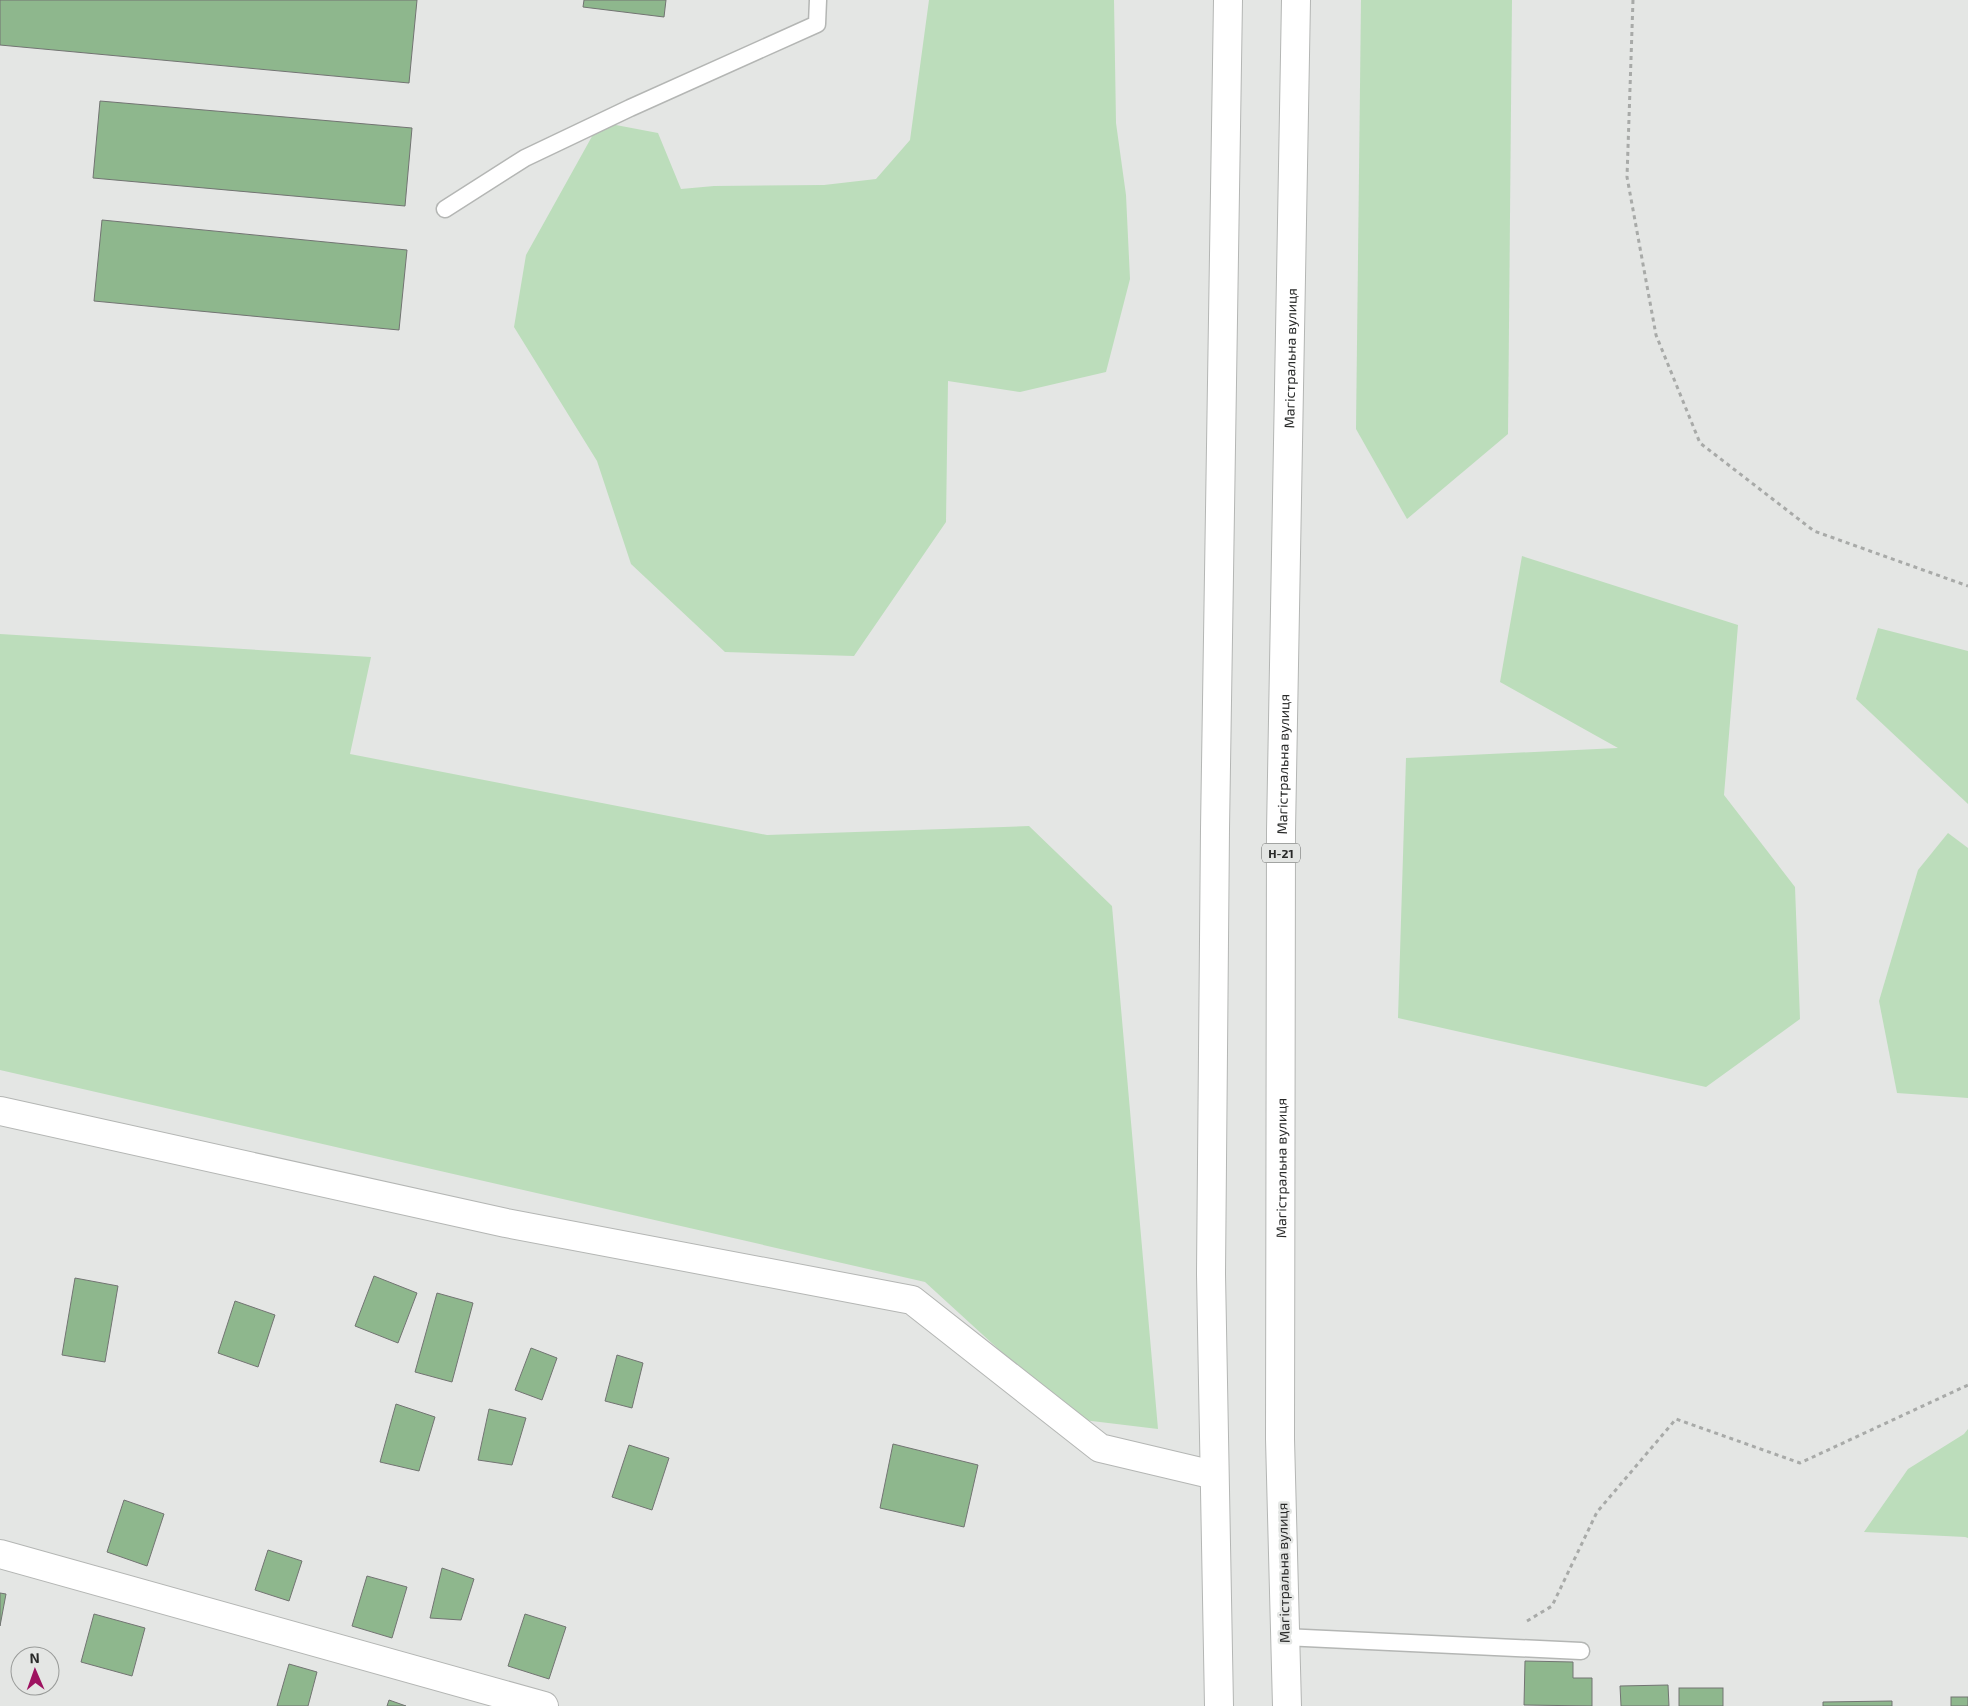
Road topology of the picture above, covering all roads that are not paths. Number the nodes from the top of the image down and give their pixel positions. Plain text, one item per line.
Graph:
1 (818, 0) edge
2 (1228, 0) edge
3 (1296, 0) edge
4 (445, 209) dead end
5 (0, 1111) edge
6 (1214, 1475) junction
7 (0, 1554) edge
8 (1284, 1637) junction
9 (1581, 1651) dead end
10 (544, 1706) edge
11 (1219, 1706) edge
12 (1287, 1706) edge

1 - 4 lane
2 - 6 main road
3 - 8 main road, Магістральна вулиця / Н-21
5 - 6 main road
6 - 11 main road
7 - 10 main road
8 - 9 lane
8 - 12 main road, Магістральна вулиця / Н-21

